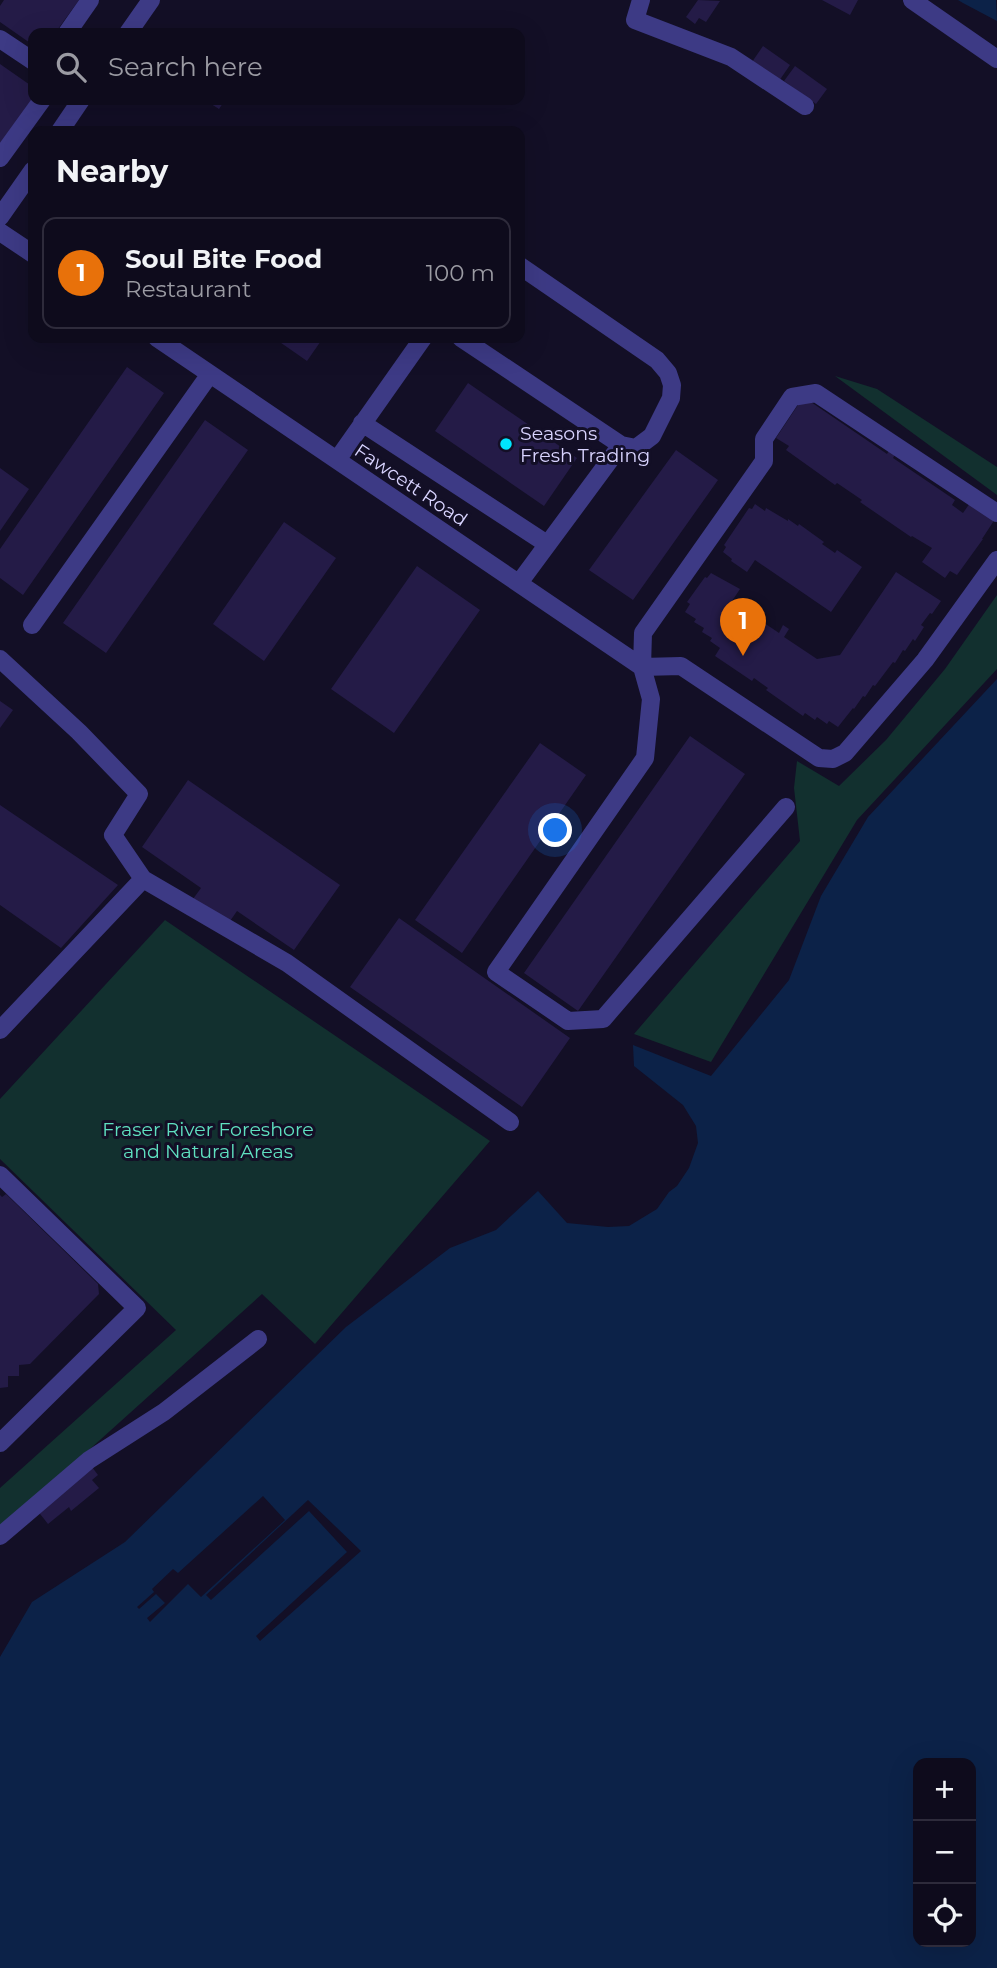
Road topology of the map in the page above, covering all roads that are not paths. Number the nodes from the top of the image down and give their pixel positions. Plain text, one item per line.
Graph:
1 (90, 0) edge
2 (151, 0) edge
3 (641, 0) edge
4 (912, 0) edge
5 (70, 28) edge
6 (131, 28) edge
7 (0, 39) edge
8 (28, 58) edge
9 (997, 60) edge
10 (38, 105) edge
11 (76, 105) edge
12 (805, 106) dead end
13 (63, 126) edge
14 (0, 158) edge
15 (28, 177) edge
16 (0, 217) edge
17 (0, 232) edge
18 (28, 251) edge
19 (525, 268) edge
20 (164, 343) edge
21 (419, 343) edge
22 (468, 343) edge
23 (210, 374) junction
24 (362, 423) junction
25 (621, 445) junction
26 (337, 460) junction
27 (997, 513) edge
28 (547, 544) junction
29 (997, 560) edge
30 (519, 583) junction
31 (32, 625) dead end
32 (0, 659) edge
33 (642, 667) junction
34 (786, 807) dead end
35 (144, 879) junction
36 (0, 1030) edge
37 (510, 1122) dead end
38 (0, 1175) edge
39 (258, 1339) dead end
40 (0, 1443) edge
41 (0, 1536) edge

1 - 5 street
2 - 6 street
3 - 12 street
4 - 9 street
7 - 8 street
10 - 14 street
11 - 13 street
15 - 16 street
17 - 18 street
19 - 25 street
20 - 23 street, Fawcett Road
21 - 24 street
22 - 25 street
23 - 26 street, Fawcett Road
23 - 31 street
24 - 26 street
24 - 28 street
25 - 28 street
26 - 30 street, Fawcett Road
27 - 33 street
28 - 30 street
29 - 33 street
30 - 33 street, Fawcett Road
32 - 35 street
33 - 34 street
35 - 36 street
35 - 37 street
38 - 40 street
39 - 41 street

